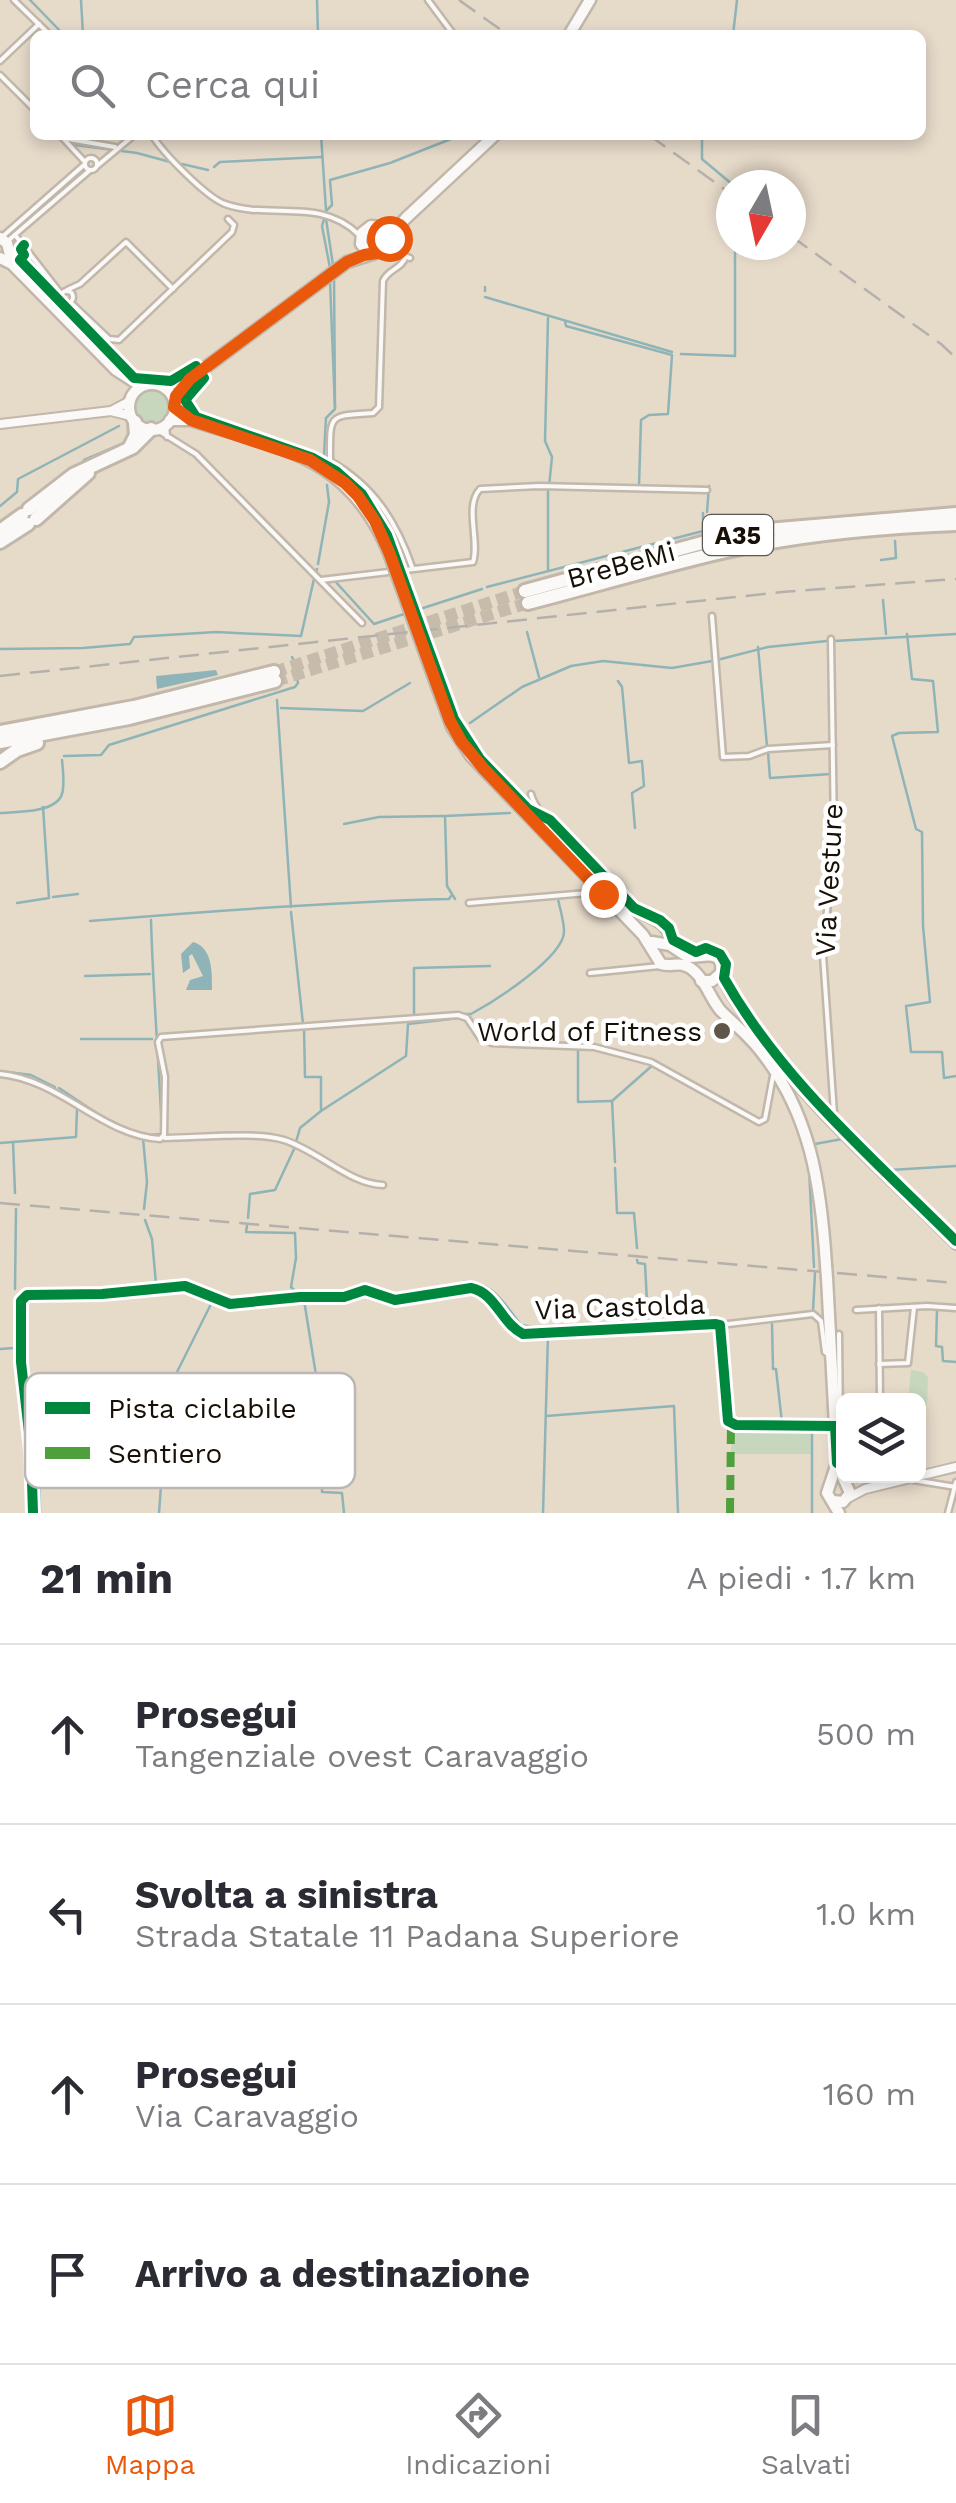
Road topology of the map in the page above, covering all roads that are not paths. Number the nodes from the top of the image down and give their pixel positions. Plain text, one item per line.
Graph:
1 (14, 0) edge
2 (428, 0) edge
3 (590, 0) edge
4 (39, 24) junction
5 (33, 30) edge
6 (45, 30) edge
7 (450, 30) edge
8 (573, 30) edge
9 (30, 33) edge
10 (0, 62) edge
11 (0, 75) edge
12 (30, 105) edge
13 (66, 140) edge
14 (81, 140) edge
15 (127, 140) edge
16 (152, 140) edge
17 (490, 140) edge
18 (157, 142) joint
19 (114, 147) dead end
20 (85, 160) junction
21 (97, 163) junction
22 (90, 170) junction
23 (51, 199) junction
24 (406, 218) junction
25 (228, 219) dead end
26 (382, 227) junction
27 (363, 237) junction
28 (388, 243) junction
29 (4, 245) edge
30 (369, 254) junction
31 (347, 262) junction
32 (76, 286) junction
33 (173, 289) junction
34 (65, 292) junction
35 (72, 298) junction
36 (116, 370) junction
37 (190, 379) junction
38 (142, 386) junction
39 (161, 386) junction
40 (130, 398) junction
41 (174, 405) junction
42 (111, 411) junction
43 (133, 419) junction
44 (191, 420) junction
45 (0, 424) edge
46 (162, 428) junction
47 (129, 449) junction
48 (707, 490) dead end
49 (956, 514) edge
50 (29, 517) junction
51 (956, 524) edge
52 (0, 531) edge
53 (0, 542) edge
54 (412, 568) junction
55 (319, 579) junction
56 (712, 616) dead end
57 (362, 623) dead end
58 (830, 638) dead end
59 (85, 728) junction
60 (0, 730) edge
61 (0, 744) edge
62 (833, 745) junction
63 (0, 762) edge
64 (530, 794) dead end
65 (597, 890) junction
66 (470, 903) dead end
67 (664, 949) junction
68 (650, 968) junction
69 (590, 973) dead end
70 (719, 979) junction
71 (701, 980) junction
72 (714, 1001) junction
73 (777, 1073) junction
74 (0, 1074) edge
75 (830, 1121) junction
76 (164, 1138) junction
77 (383, 1185) dead end
78 (956, 1244) edge
79 (914, 1307) junction
80 (879, 1308) junction
81 (956, 1308) edge
82 (856, 1310) dead end
83 (720, 1325) junction
84 (839, 1334) dead end
85 (830, 1354) junction
86 (880, 1364) junction
87 (840, 1393) edge
88 (880, 1393) edge
89 (25, 1398) edge
90 (836, 1402) edge
91 (836, 1426) edge
92 (956, 1467) edge
93 (943, 1470) junction
94 (926, 1474) edge
95 (926, 1481) edge
96 (842, 1483) junction
97 (886, 1483) edge
98 (955, 1485) edge
99 (945, 1486) junction
100 (33, 1488) edge
101 (865, 1488) junction
102 (847, 1499) junction
103 (838, 1509) edge
104 (34, 1513) edge
105 (948, 1513) edge

1 - 4 street
2 - 7 street
3 - 8 main road
4 - 5 street
4 - 6 street
9 - 10 street
11 - 12 street
13 - 20 street
14 - 19 street
15 - 21 street
16 - 18 street
17 - 24 main road
18 - 27 street
20 - 21 street
20 - 22 street
20 - 23 street
21 - 22 street
22 - 23 street
23 - 29 street
23 - 29 street
24 - 26 main road
24 - 28 main road
25 - 33 street
26 - 27 main road
26 - 28 main road
27 - 30 main road
27 - 31 main road
28 - 30 main road
28 - 54 street
29 - 34 street
29 - 36 main road
30 - 31 main road
31 - 37 main road
32 - 33 street
32 - 34 street
32 - 35 street
33 - 35 street
34 - 35 street
34 - 35 street
36 - 38 main road
36 - 40 main road
37 - 39 main road
37 - 41 main road
38 - 39 main road
38 - 40 main road
39 - 41 main road
40 - 42 street
40 - 43 main road
41 - 44 main road
41 - 46 main road
42 - 43 street
42 - 45 street
43 - 46 main road
43 - 47 highway
44 - 46 main road
44 - 65 main road, bridge
46 - 47 highway
46 - 55 street
47 - 50 highway
48 - 54 street
49 - 51 highway, BreBeMi / A35
50 - 52 highway
50 - 53 highway
54 - 55 street
55 - 57 street
56 - 62 street
58 - 62 street, Via Vesture
59 - 60 highway
59 - 61 highway
59 - 63 highway
62 - 75 street, Via Vesture
64 - 67 street
65 - 66 street
65 - 67 main road
67 - 68 street
67 - 68 street
67 - 70 main road
67 - 71 main road
68 - 69 street
70 - 71 main road
70 - 72 main road
70 - 75 street
71 - 72 main road
72 - 73 main road
73 - 76 street
73 - 85 main road
74 - 76 street
75 - 78 street
76 - 77 street
79 - 80 street
79 - 81 street
79 - 86 street
80 - 82 street
80 - 86 street
83 - 85 street
83 - 89 street, Via Castolda
83 - 91 street, Via Castolda
84 - 87 street
85 - 90 main road
86 - 88 street
92 - 93 street
93 - 94 street
93 - 98 street
93 - 99 street
95 - 99 street
96 - 101 street
96 - 102 main road
96 - 103 main road
97 - 101 street
98 - 99 street
98 - 105 street
100 - 104 street, Via Castolda
101 - 102 street
102 - 103 main road

